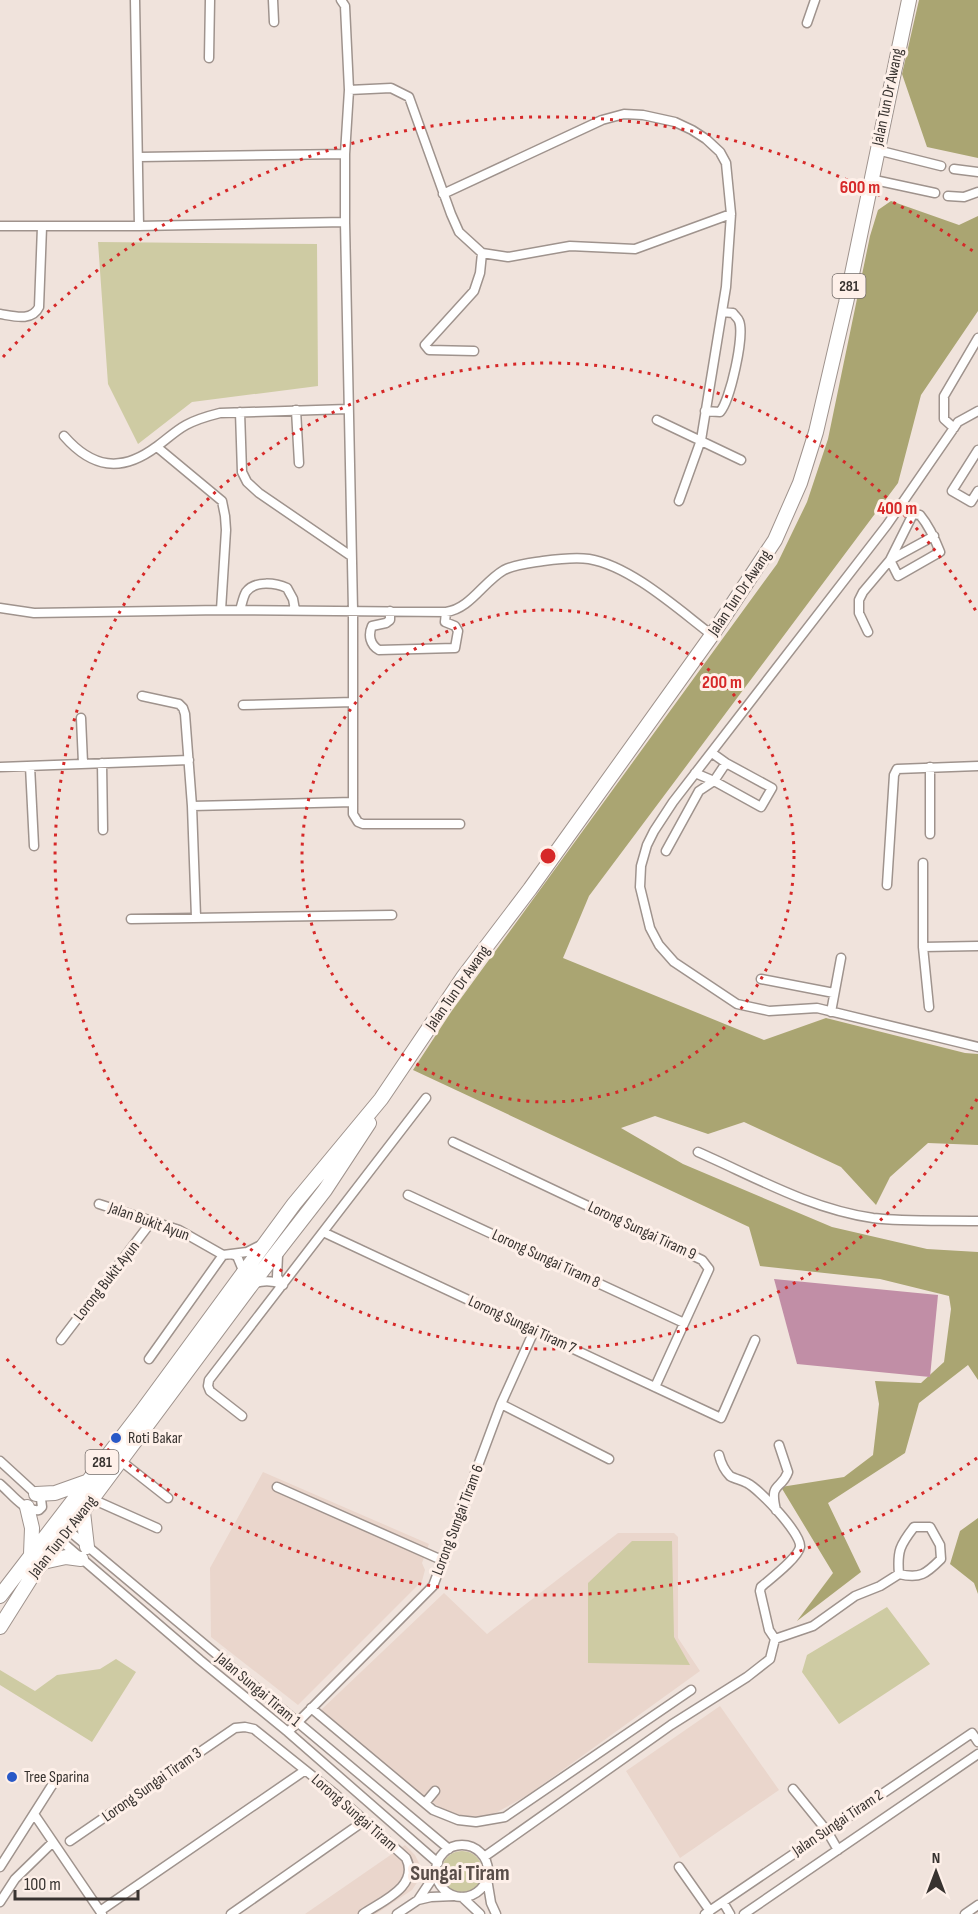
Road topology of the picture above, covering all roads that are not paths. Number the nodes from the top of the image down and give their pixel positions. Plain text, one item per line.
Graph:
1 (135, 0) edge
2 (210, 0) edge
3 (273, 0) edge
4 (341, 0) edge
5 (815, 0) edge
6 (909, 0) edge
7 (274, 22) dead end
8 (807, 23) dead end
9 (210, 58) dead end
10 (349, 90) junction
11 (877, 150) junction
12 (345, 154) junction
13 (139, 157) junction
14 (941, 166) dead end
15 (954, 169) dead end
16 (978, 172) edge
17 (870, 180) junction
18 (978, 192) edge
19 (935, 193) dead end
20 (443, 194) junction
21 (948, 196) dead end
22 (731, 214) junction
23 (345, 222) junction
24 (0, 226) edge
25 (139, 226) junction
26 (42, 227) junction
27 (482, 253) junction
28 (722, 312) junction
29 (0, 314) edge
30 (978, 338) edge
31 (474, 351) dead end
32 (348, 409) junction
33 (296, 410) junction
34 (705, 411) junction
35 (978, 411) edge
36 (240, 412) junction
37 (657, 420) dead end
38 (954, 428) junction
39 (64, 436) dead end
40 (700, 440) junction
41 (157, 447) junction
42 (978, 450) edge
43 (741, 460) dead end
44 (299, 463) dead end
45 (978, 491) edge
46 (679, 501) dead end
47 (896, 513) junction
48 (909, 523) junction
49 (887, 525) junction
50 (934, 536) junction
51 (902, 538) junction
52 (351, 556) junction
53 (890, 560) junction
54 (0, 608) edge
55 (221, 610) junction
56 (240, 610) junction
57 (295, 610) junction
58 (352, 610) junction
59 (390, 611) junction
60 (446, 612) junction
61 (868, 632) dead end
62 (712, 635) junction
63 (142, 696) dead end
64 (352, 702) junction
65 (243, 705) dead end
66 (81, 718) dead end
67 (712, 753) junction
68 (189, 760) junction
69 (83, 763) junction
70 (102, 763) junction
71 (726, 763) junction
72 (30, 766) junction
73 (978, 766) edge
74 (0, 767) edge
75 (930, 767) junction
76 (695, 773) junction
77 (714, 781) junction
78 (352, 802) junction
79 (192, 806) junction
80 (460, 824) dead end
81 (103, 830) dead end
82 (930, 834) dead end
83 (34, 846) dead end
84 (666, 852) dead end
85 (923, 863) dead end
86 (887, 885) dead end
87 (392, 915) dead end
88 (196, 917) junction
89 (131, 920) dead end
90 (978, 946) edge
91 (923, 947) junction
92 (841, 958) dead end
93 (761, 979) dead end
94 (834, 993) junction
95 (929, 1007) dead end
96 (831, 1012) junction
97 (978, 1047) edge
98 (426, 1098) dead end
99 (381, 1099) junction
100 (453, 1142) dead end
101 (698, 1152) dead end
102 (408, 1195) dead end
103 (99, 1204) dead end
104 (152, 1221) junction
105 (978, 1221) edge
106 (323, 1232) junction
107 (264, 1243) junction
108 (279, 1251) junction
109 (227, 1255) junction
110 (241, 1275) junction
111 (252, 1284) junction
112 (283, 1285) junction
113 (684, 1323) junction
114 (534, 1331) junction
115 (61, 1340) dead end
116 (755, 1340) dead end
117 (149, 1359) dead end
118 (655, 1387) junction
119 (501, 1404) junction
120 (242, 1416) dead end
121 (779, 1445) dead end
122 (719, 1455) dead end
123 (609, 1459) dead end
124 (0, 1461) edge
125 (121, 1461) junction
126 (86, 1482) junction
127 (0, 1484) edge
128 (277, 1487) dead end
129 (36, 1494) junction
130 (168, 1498) dead end
131 (93, 1499) junction
132 (27, 1508) junction
133 (776, 1510) junction
134 (82, 1512) junction
135 (157, 1528) dead end
136 (64, 1535) junction
137 (84, 1553) junction
138 (37, 1558) junction
139 (444, 1561) junction
140 (899, 1574) junction
141 (0, 1596) edge
142 (0, 1627) edge
143 (775, 1639) junction
144 (691, 1690) dead end
145 (311, 1708) junction
146 (296, 1722) junction
147 (235, 1728) joint
148 (288, 1732) junction
149 (978, 1742) edge
150 (978, 1754) edge
151 (304, 1771) junction
152 (56, 1779) dead end
153 (793, 1789) dead end
154 (435, 1791) dead end
155 (425, 1803) junction
156 (34, 1814) junction
157 (364, 1821) junction
158 (827, 1831) junction
159 (70, 1841) dead end
160 (53, 1842) junction
161 (449, 1849) junction
162 (838, 1850) junction
163 (484, 1857) junction
164 (438, 1863) junction
165 (0, 1867) edge
166 (679, 1867) dead end
167 (436, 1873) junction
168 (487, 1878) junction
169 (458, 1897) junction
170 (418, 1900) junction
171 (0, 1902) edge
172 (723, 1902) junction
173 (978, 1905) edge
174 (707, 1912) edge
175 (101, 1913) edge
176 (231, 1914) edge
177 (363, 1914) edge
178 (397, 1914) edge
179 (480, 1914) edge
180 (496, 1914) edge
181 (730, 1914) edge
182 (744, 1914) edge
183 (964, 1914) edge

1 - 13 street
2 - 9 street
3 - 7 street
4 - 10 street
5 - 8 street
6 - 11 main road, Jalan Tun Dr Awang / 281
10 - 12 street
10 - 20 street
11 - 14 street
11 - 17 main road, Jalan Tun Dr Awang / 281
12 - 13 street
12 - 23 street
13 - 25 street
15 - 16 street
17 - 19 street
17 - 62 main road, Jalan Tun Dr Awang / 281
18 - 21 street
20 - 22 street
20 - 27 street
22 - 27 street
22 - 28 street
23 - 25 street
23 - 32 street
24 - 26 street
25 - 26 street
26 - 29 street
27 - 31 street
28 - 34 street
28 - 34 street
30 - 38 street
32 - 33 street
32 - 52 street
33 - 36 street
33 - 44 street
34 - 40 street
35 - 38 street
36 - 41 street
36 - 52 street
37 - 40 street
38 - 47 street
39 - 41 street
40 - 43 street
40 - 46 street
41 - 55 street
42 - 45 street
47 - 48 street
47 - 49 street
48 - 50 street
48 - 51 street
49 - 51 street
49 - 67 street
50 - 53 street
50 - 53 street
51 - 53 street
52 - 58 street
53 - 61 street
54 - 55 street
55 - 56 street
56 - 57 street
56 - 57 street
57 - 58 street
58 - 59 street
58 - 64 street
59 - 60 street
59 - 60 street
60 - 62 street
62 - 99 main road, Jalan Tun Dr Awang / 281
63 - 68 street
64 - 65 street
64 - 78 street
66 - 69 street
67 - 71 street
67 - 76 street
68 - 70 street
68 - 79 street
69 - 70 street
69 - 72 street
70 - 81 street
71 - 77 street
71 - 77 street
72 - 74 street
72 - 83 street
73 - 75 street
75 - 82 street
75 - 86 street
76 - 77 street
76 - 96 street
77 - 84 street
78 - 79 street
78 - 80 street
79 - 88 street
85 - 91 street
87 - 88 street
88 - 89 street
90 - 91 street
91 - 95 street
92 - 94 street
93 - 94 street
94 - 96 street
96 - 97 street
98 - 106 street
99 - 107 main road, Jalan Tun Dr Awang / 281
99 - 108 main road, Jalan Tun Dr Awang / 281
100 - 113 street, Lorong Sungai Tiram 9
101 - 105 street
102 - 113 street, Lorong Sungai Tiram 8
103 - 104 street, Jalan Bukit Ayun
104 - 109 street, Jalan Bukit Ayun
104 - 115 street, Lorong Bukit Ayun
106 - 112 street
106 - 114 street, Lorong Sungai Tiram 7
107 - 109 street
107 - 110 main road, Jalan Tun Dr Awang / 281
108 - 111 main road, Jalan Tun Dr Awang / 281
108 - 112 street
109 - 110 street
109 - 117 street
110 - 126 main road, Jalan Tun Dr Awang / 281
111 - 112 street
111 - 125 main road, Jalan Tun Dr Awang / 281
112 - 120 street
113 - 118 street, Lorong Sungai Tiram 9
114 - 118 street, Lorong Sungai Tiram 7
114 - 119 street, Lorong Sungai Tiram 6
116 - 118 street, Lorong Sungai Tiram 7
119 - 123 street
119 - 139 street, Lorong Sungai Tiram 6
121 - 133 street
122 - 133 street
124 - 129 street
125 - 130 street
125 - 131 main road, Jalan Tun Dr Awang / 281
126 - 129 main road
126 - 138 main road, Jalan Tun Dr Awang / 281
127 - 132 street
128 - 139 street
129 - 132 street
131 - 134 main road, Jalan Tun Dr Awang / 281
131 - 135 street
132 - 138 main road
133 - 143 street
134 - 136 main road, Jalan Tun Dr Awang / 281
134 - 137 main road
136 - 137 street, Jalan Sungai Tiram 1
136 - 137 street, Jalan Sungai Tiram 1
136 - 138 main road, Jalan Tun Dr Awang / 281
137 - 138 main road
137 - 146 street, Jalan Sungai Tiram 1
137 - 148 street, Jalan Sungai Tiram 1
138 - 141 main road, Jalan Tun Dr Awang / 281
138 - 142 main road, Jalan Tun Dr Awang / 281
139 - 145 street, Lorong Sungai Tiram 6
140 - 140 street
140 - 143 street
143 - 163 street
144 - 155 street
145 - 146 street, Lorong Sungai Tiram 6
145 - 155 street
146 - 148 street, Lorong Sungai Tiram 6
146 - 161 street, Jalan Sungai Tiram 1
147 - 151 street, Lorong Sungai Tiram
147 - 159 street, Lorong Sungai Tiram 3
148 - 164 street, Jalan Sungai Tiram 1
149 - 158 street, Jalan Sungai Tiram 2
150 - 162 street
151 - 157 street, Lorong Sungai Tiram
151 - 175 street
152 - 156 street
153 - 158 street
154 - 155 street
156 - 160 street
156 - 165 street
157 - 176 street
157 - 177 street, Lorong Sungai Tiram
158 - 162 street
158 - 172 street, Jalan Sungai Tiram 2
160 - 171 street
160 - 175 street
161 - 163 street
161 - 164 street
162 - 182 street
163 - 168 street
164 - 167 street
166 - 174 street
167 - 169 street
167 - 170 street
168 - 169 street
168 - 180 street
169 - 170 street
169 - 179 street
170 - 178 street
172 - 174 street, Jalan Sungai Tiram 2
172 - 181 street
173 - 183 street

